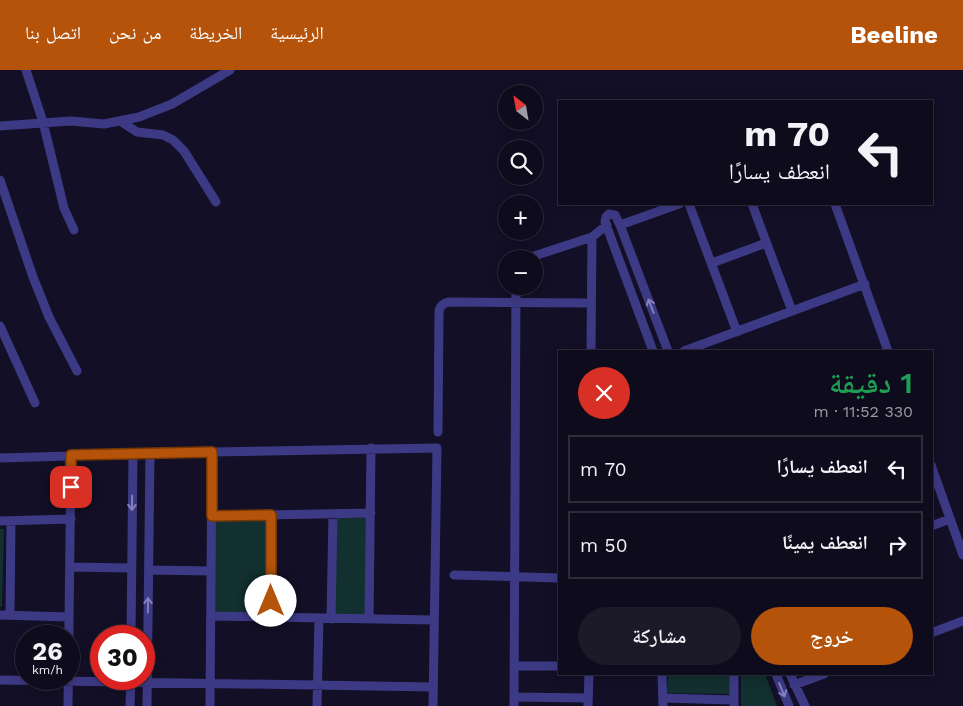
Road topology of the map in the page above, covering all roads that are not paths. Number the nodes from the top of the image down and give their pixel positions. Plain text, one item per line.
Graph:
1 (26, 70) edge
2 (230, 70) edge
3 (120, 121) junction
4 (43, 122) junction
5 (0, 126) edge
6 (0, 182) edge
7 (216, 202) dead end
8 (676, 205) edge
9 (689, 205) edge
10 (752, 205) edge
11 (835, 205) edge
12 (620, 225) junction
13 (607, 226) junction
14 (74, 230) dead end
15 (592, 236) junction
16 (766, 243) junction
17 (543, 253) edge
18 (712, 263) junction
19 (865, 284) junction
20 (515, 295) edge
21 (591, 302) junction
22 (515, 303) junction
23 (792, 311) junction
24 (0, 326) edge
25 (736, 332) junction
26 (591, 350) edge
27 (653, 350) edge
28 (668, 350) edge
29 (687, 350) edge
30 (888, 350) edge
31 (77, 371) dead end
32 (36, 403) dead end
33 (438, 432) dead end
34 (371, 448) junction
35 (212, 452) junction
36 (133, 454) junction
37 (150, 454) junction
38 (71, 455) junction
39 (0, 458) edge
40 (933, 471) edge
41 (371, 513) junction
42 (333, 514) junction
43 (271, 515) junction
44 (212, 516) junction
45 (950, 518) junction
46 (70, 519) junction
47 (10, 520) junction
48 (0, 521) edge
49 (933, 525) edge
50 (963, 554) edge
51 (70, 567) junction
52 (131, 568) junction
53 (148, 570) junction
54 (211, 571) junction
55 (454, 575) dead end
56 (514, 576) junction
57 (558, 578) edge
58 (5, 615) edge
59 (211, 616) junction
60 (69, 617) junction
61 (271, 618) junction
62 (319, 619) junction
63 (331, 619) junction
64 (369, 619) junction
65 (434, 620) junction
66 (963, 621) edge
67 (69, 625) edge
68 (131, 625) edge
69 (148, 625) edge
70 (933, 632) edge
71 (514, 666) junction
72 (558, 666) edge
73 (589, 675) edge
74 (662, 675) edge
75 (734, 675) edge
76 (776, 675) edge
77 (790, 675) edge
78 (821, 675) edge
79 (0, 680) edge
80 (15, 680) edge
81 (155, 683) edge
82 (210, 684) junction
83 (794, 685) junction
84 (318, 686) junction
85 (433, 687) junction
86 (69, 690) edge
87 (131, 690) edge
88 (147, 690) edge
89 (514, 701) edge
90 (588, 702) edge
91 (663, 702) edge
92 (734, 703) edge
93 (68, 706) edge
94 (130, 706) edge
95 (146, 706) edge
96 (210, 706) edge
97 (317, 706) edge
98 (433, 706) edge
99 (789, 706) edge
100 (805, 706) edge

1 - 4 street
2 - 3 street
3 - 4 street
3 - 7 street
4 - 5 street
4 - 14 street
6 - 31 street
8 - 12 street
9 - 18 street
10 - 16 street
11 - 19 street
12 - 13 street
28 -> 12 street
13 - 15 street
13 - 27 street
15 - 17 street
15 - 21 street
16 - 18 street
16 - 23 street
18 - 25 street
19 - 23 street
19 - 30 street
20 - 22 street
21 - 22 street
21 - 26 street
22 - 33 street
22 - 56 street
23 - 25 street
24 - 32 street
25 - 29 street
34 - 35 street
34 - 41 street
34 - 65 street
35 - 37 street
35 - 44 street
36 - 37 street
36 - 38 street
36 -> 52 street
37 - 53 street
38 - 39 street
38 - 46 street
40 - 45 street
41 - 42 street
41 - 64 street
42 - 43 street
42 - 63 street
43 - 44 street
43 - 61 street
44 - 54 street
45 - 49 street
45 - 50 street
46 - 47 street
46 - 51 street
47 - 48 street
47 - 58 street
51 - 52 street
51 - 60 street
52 - 68 street
53 - 54 street
69 -> 53 street
54 - 59 street
55 - 56 street
56 - 57 street
56 - 71 street
58 - 60 street
59 - 61 street
59 - 82 street
60 - 67 street
61 - 62 street
62 - 63 street
62 - 84 street
63 - 64 street
64 - 65 street
65 - 85 street
66 - 70 street
71 - 72 street
71 - 89 street
73 - 90 street
74 - 91 street
75 - 92 street
76 -> 99 street
77 - 83 street
78 - 83 street
79 - 80 street
81 - 82 street
82 - 84 street
82 - 96 street
83 - 100 street
84 - 85 street
84 - 97 street
85 - 98 street
86 - 93 street
87 - 94 street
88 - 95 street
89 - 90 street
91 - 92 street

